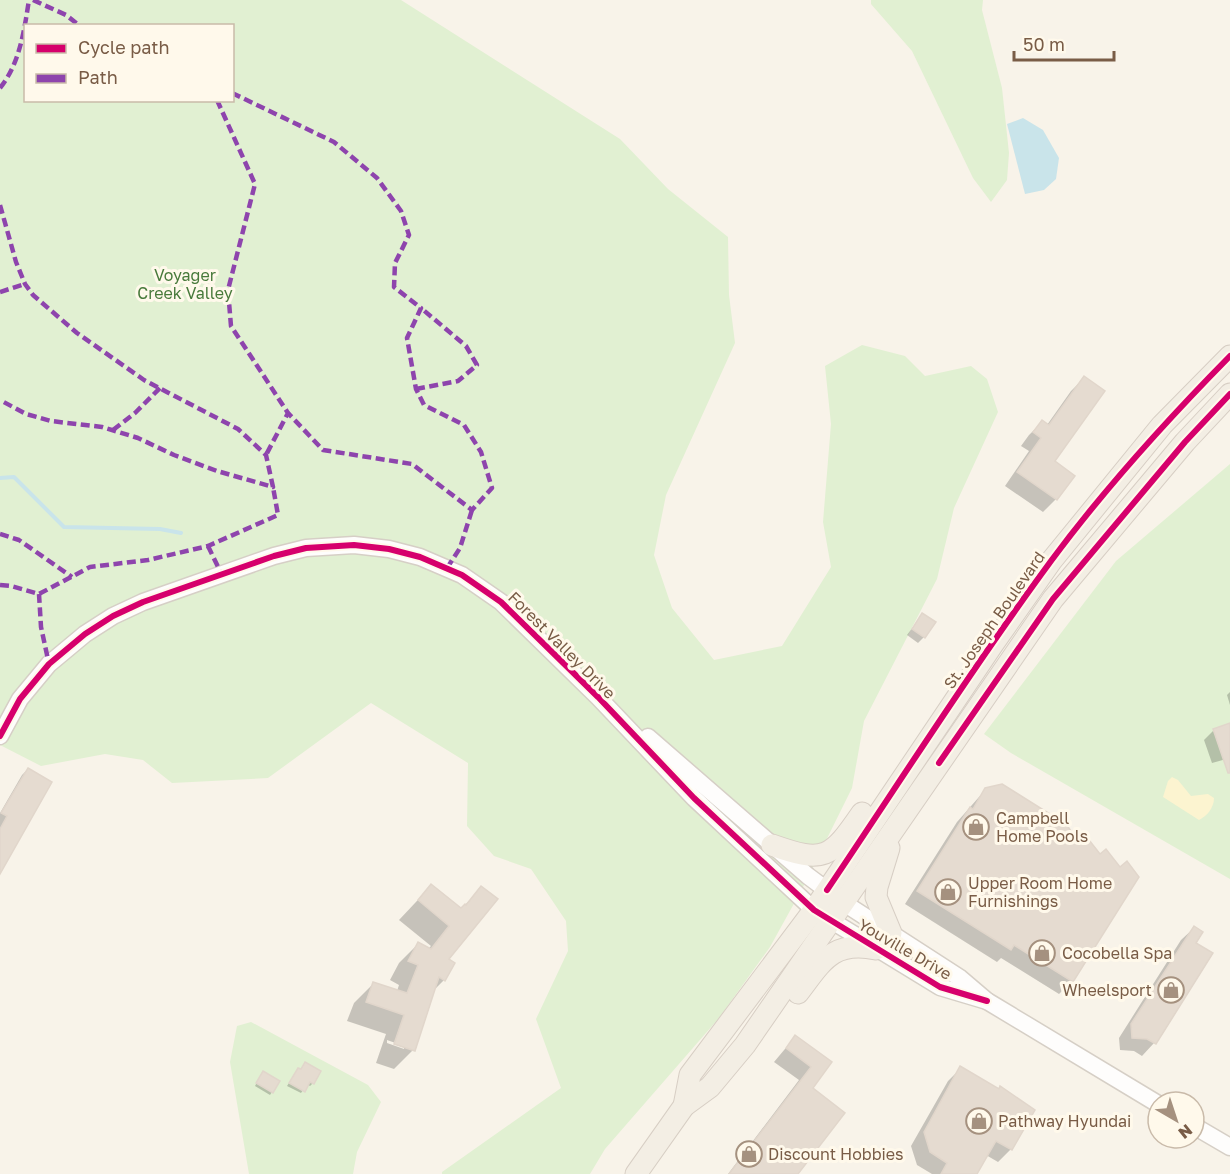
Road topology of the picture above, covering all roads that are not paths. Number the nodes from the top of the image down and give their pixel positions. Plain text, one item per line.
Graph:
1 (1230, 356) edge
2 (1230, 394) edge
3 (1052, 560) junction
4 (597, 697) junction
5 (0, 735) edge
6 (896, 825) junction
7 (772, 845) junction
8 (836, 897) junction
9 (823, 916) junction
10 (891, 933) junction
11 (876, 949) junction
12 (987, 1001) junction
13 (745, 1045) junction
14 (1146, 1097) edge
15 (684, 1106) junction
16 (1206, 1133) edge
17 (1230, 1147) edge
18 (636, 1174) edge

1 - 3 main road, St. Joseph Boulevard
2 - 6 main road, St. Joseph Boulevard
3 - 7 main road
3 - 8 main road, St. Joseph Boulevard
4 - 5 street, Forest Valley Drive
4 - 7 street, Forest Valley Drive
4 - 9 street, Forest Valley Drive
6 - 8 main road, St. Joseph Boulevard
6 - 10 main road
7 - 8 street, Forest Valley Drive
8 - 9 main road, St. Joseph Boulevard
8 - 10 street, Youville Drive
9 - 11 street, Youville Drive
9 - 13 main road, St. Joseph Boulevard
9 - 15 main road, St. Joseph Boulevard
10 - 12 street, Youville Drive
11 - 12 street, Youville Drive
11 - 13 main road
12 - 14 street, Youville Drive
13 - 15 main road, St. Joseph Boulevard
15 - 18 main road, St. Joseph Boulevard
16 - 17 street

